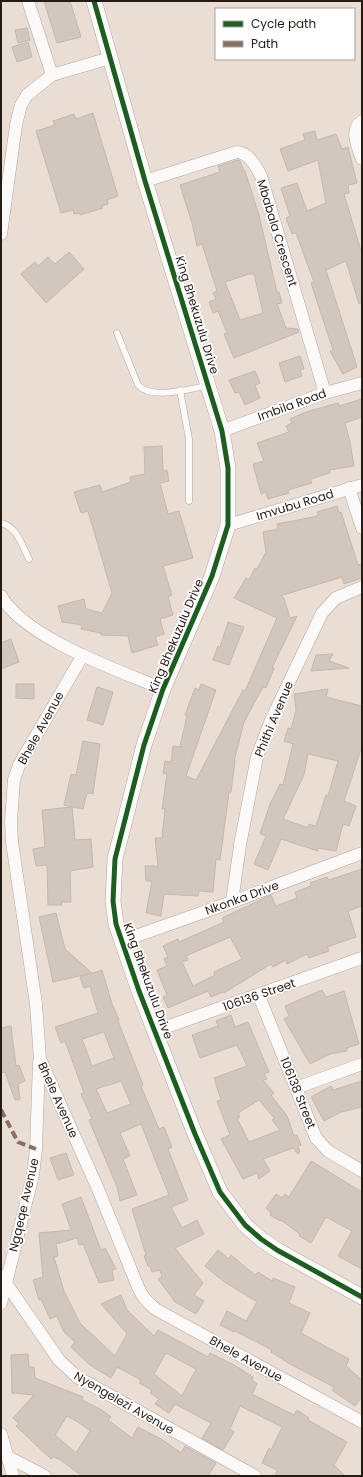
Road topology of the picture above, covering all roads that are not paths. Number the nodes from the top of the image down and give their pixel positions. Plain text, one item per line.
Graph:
1 (28, 1) edge
2 (94, 1) edge
3 (110, 58) junction
4 (52, 75) junction
5 (362, 121) edge
6 (362, 159) edge
7 (145, 180) junction
8 (1, 234) edge
9 (117, 333) dead end
10 (362, 383) edge
11 (209, 386) junction
12 (180, 390) junction
13 (324, 393) junction
14 (222, 431) junction
15 (362, 485) edge
16 (349, 488) junction
17 (189, 501) dead end
18 (1, 523) edge
19 (228, 525) junction
20 (362, 528) edge
21 (29, 559) dead end
22 (362, 587) edge
23 (1, 596) edge
24 (83, 655) junction
25 (163, 689) junction
26 (362, 852) edge
27 (232, 902) junction
28 (122, 941) junction
29 (362, 958) edge
30 (259, 996) junction
31 (155, 1031) junction
32 (40, 1059) junction
33 (362, 1064) edge
34 (296, 1088) junction
35 (362, 1171) edge
36 (3, 1278) edge
37 (362, 1297) edge
38 (1, 1303) edge
39 (362, 1422) edge
40 (1, 1434) edge
41 (8, 1457) junction
42 (13, 1476) edge
43 (45, 1476) edge
44 (255, 1476) edge

1 - 4 street
2 - 3 street, King Bhekuzulu Drive
3 - 4 street
3 - 7 street, King Bhekuzulu Drive
4 - 8 street
5 - 6 street
7 - 11 street, King Bhekuzulu Drive
7 - 13 street, Mbabala Crescent
9 - 12 lane
10 - 13 street, Imbila Road
11 - 12 lane
11 - 14 street, King Bhekuzulu Drive
12 - 17 lane
13 - 14 street, Imbila Road
14 - 19 street, King Bhekuzulu Drive
15 - 16 street, Imvubu Road
16 - 19 street, Imvubu Road
16 - 20 street
18 - 21 lane
19 - 25 street, King Bhekuzulu Drive
22 - 27 street, Phithi Avenue
23 - 24 street
24 - 25 street
24 - 32 street, Bhele Avenue
25 - 28 street, King Bhekuzulu Drive
26 - 27 street, Nkonka Drive
27 - 28 street, Nkonka Drive
28 - 31 street, King Bhekuzulu Drive
29 - 30 street, 106136 Street
30 - 31 street, 106136 Street
30 - 34 street, 106138 Street
31 - 37 street, King Bhekuzulu Drive
32 - 36 street, Ngqeqe Avenue
32 - 39 street, Bhele Avenue
33 - 34 street
34 - 35 street, 106138 Street
36 - 38 street, Ngqeqe Avenue
36 - 44 street, Nyengelezi Avenue
40 - 41 street
41 - 42 street
41 - 43 street

